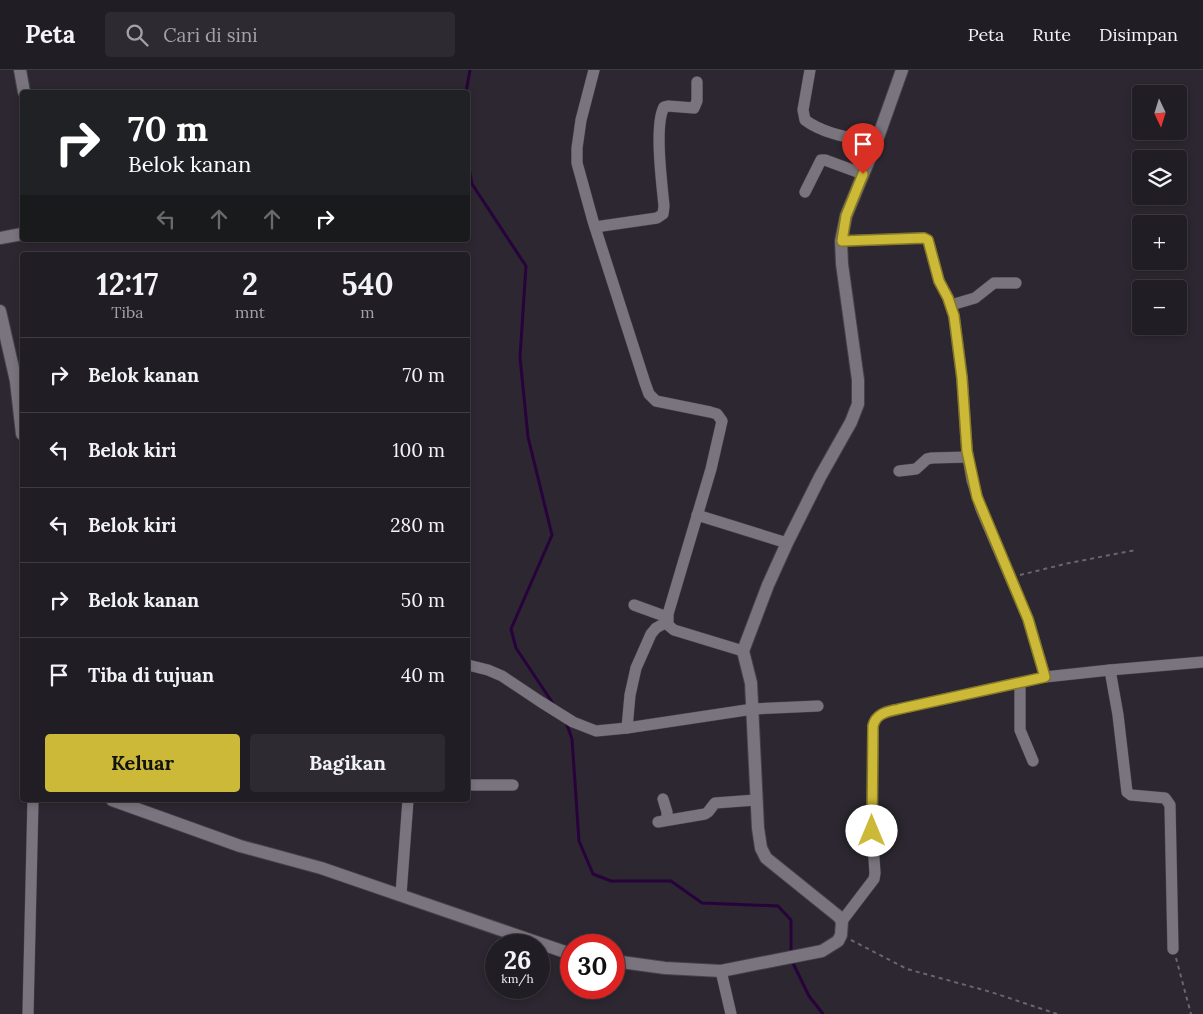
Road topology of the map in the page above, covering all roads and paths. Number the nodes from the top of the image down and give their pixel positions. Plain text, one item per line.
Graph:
1 (20, 70) edge
2 (594, 70) edge
3 (810, 70) edge
4 (902, 70) edge
5 (697, 82) dead end
6 (24, 90) edge
7 (876, 143) junction
8 (863, 174) junction
9 (805, 192) dead end
10 (595, 227) junction
11 (20, 234) edge
12 (0, 238) edge
13 (842, 241) junction
14 (1016, 283) dead end
15 (951, 305) junction
16 (1, 319) edge
17 (19, 382) edge
18 (20, 399) edge
19 (968, 457) junction
20 (899, 471) dead end
21 (697, 514) junction
22 (787, 543) junction
23 (1136, 550) dead end
24 (1010, 577) junction
25 (634, 606) dead end
26 (667, 620) junction
27 (743, 651) junction
28 (1203, 662) edge
29 (470, 666) edge
30 (1110, 670) junction
31 (1045, 677) junction
32 (1020, 683) junction
33 (818, 706) dead end
34 (753, 709) junction
35 (627, 728) junction
36 (1033, 762) dead end
37 (470, 785) edge
38 (513, 786) dead end
39 (662, 799) dead end
40 (756, 800) junction
41 (33, 802) edge
42 (118, 802) edge
43 (408, 802) edge
44 (401, 894) junction
45 (842, 921) junction
46 (840, 935) junction
47 (1174, 949) joint
48 (560, 950) edge
49 (625, 963) edge
50 (722, 971) junction
51 (28, 1014) edge
52 (730, 1014) edge
53 (1057, 1014) edge
54 (1191, 1014) edge

1 - 6 street
2 - 10 street
3 - 7 street
4 - 7 street
5 - 10 street
7 - 8 street
8 - 9 street
8 - 13 street
10 - 21 street
11 - 12 street
13 - 15 street
13 - 22 street
14 - 15 street
15 - 19 street
16 - 17 street
17 - 18 street
19 - 20 street
19 - 24 street
21 - 22 street
21 - 26 street
22 - 27 street
23 - 24 path
24 - 31 street
25 - 26 street
26 - 27 street
26 - 35 street
27 - 34 street
28 - 30 street
29 - 35 street
30 - 31 street
30 - 47 street
31 - 32 street
32 - 36 street
32 - 45 street
33 - 34 street
34 - 35 street
34 - 40 street
37 - 38 street
39 - 40 street
40 - 45 street
41 - 51 street
42 - 44 street
43 - 44 street
44 - 48 street
45 - 46 street
46 - 50 street
46 - 53 path
47 - 54 path
49 - 50 street
50 - 52 street

